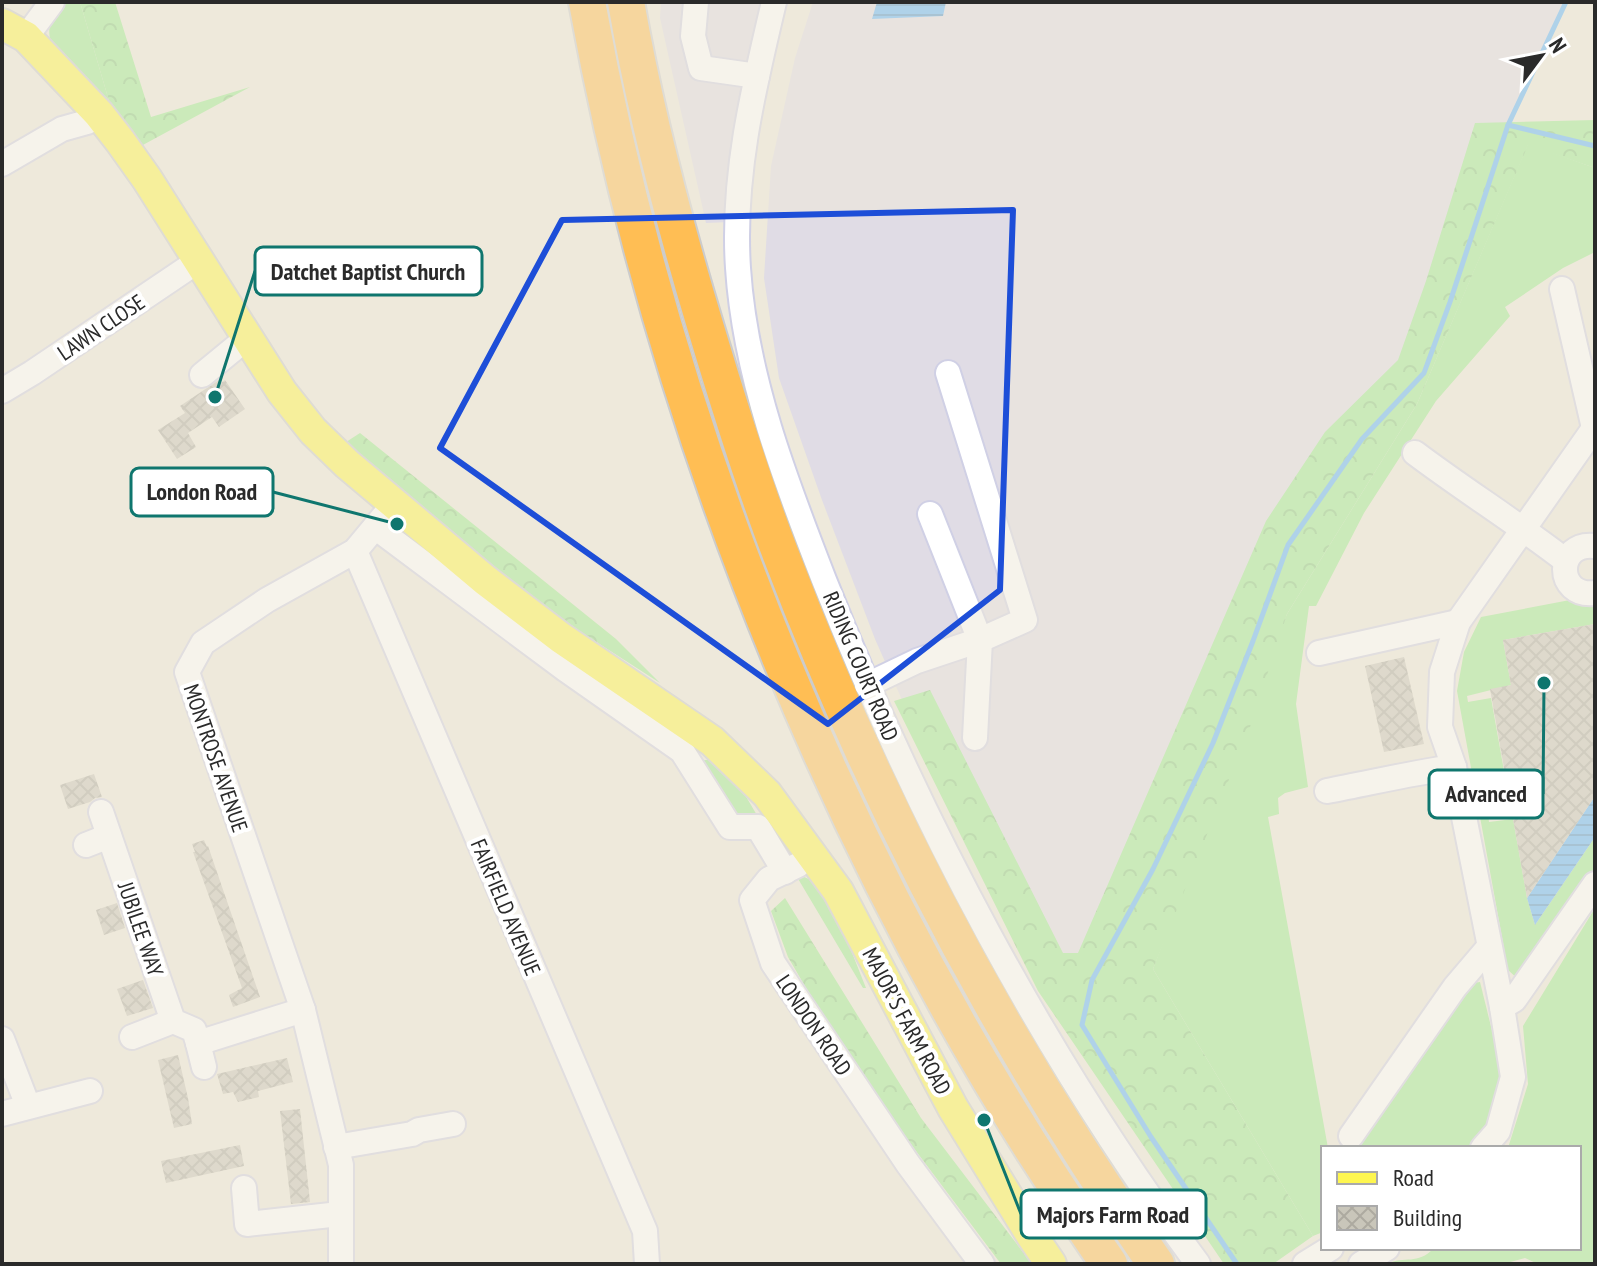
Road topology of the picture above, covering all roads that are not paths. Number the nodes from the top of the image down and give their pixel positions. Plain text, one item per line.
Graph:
1 (52, 2) edge
2 (587, 2) edge
3 (626, 2) edge
4 (696, 2) edge
5 (774, 2) edge
6 (14, 30) edge
7 (757, 76) junction
8 (99, 114) junction
9 (2, 164) edge
10 (198, 261) junction
11 (1562, 289) dead end
12 (247, 338) junction
13 (948, 373) dead end
14 (202, 375) dead end
15 (2, 391) edge
16 (1595, 427) edge
17 (1415, 453) dead end
18 (394, 504) junction
19 (930, 514) dead end
20 (375, 527) junction
21 (1524, 528) junction
22 (1595, 546) edge
23 (355, 551) junction
24 (1566, 561) junction
25 (1595, 593) edge
26 (1458, 622) junction
27 (980, 640) junction
28 (1319, 653) dead end
29 (867, 685) junction
30 (975, 738) dead end
31 (1454, 767) junction
32 (1327, 791) dead end
33 (101, 812) dead end
34 (109, 836) junction
35 (86, 845) dead end
36 (815, 857) junction
37 (785, 872) junction
38 (1595, 884) edge
39 (1489, 947) junction
40 (1502, 1007) junction
41 (303, 1010) junction
42 (188, 1031) junction
43 (132, 1037) dead end
44 (2, 1039) edge
45 (204, 1067) dead end
46 (90, 1091) dead end
47 (28, 1106) junction
48 (2, 1114) edge
49 (453, 1124) dead end
50 (1351, 1136) dead end
51 (1485, 1146) edge
52 (336, 1147) junction
53 (244, 1188) dead end
54 (340, 1214) junction
55 (1328, 1250) edge
56 (1384, 1250) edge
57 (341, 1264) edge
58 (647, 1264) edge
59 (982, 1264) edge
60 (1051, 1264) edge
61 (1109, 1264) edge
62 (1156, 1264) edge
63 (1198, 1264) edge
64 (1305, 1264) edge
65 (1361, 1264) edge

1 - 6 street
2 - 61 highway
3 - 62 highway
4 - 7 street
5 - 7 street, RIDING COURT ROAD
6 - 8 main road
7 - 29 street, RIDING COURT ROAD
8 - 9 street
8 - 10 main road
10 - 12 main road
10 - 15 street, LAWN CLOSE
11 - 16 street
12 - 14 street
12 - 18 main road
13 - 27 street
16 - 21 street
17 - 21 street
18 - 20 street, MONTROSE AVENUE
18 - 36 main road
19 - 27 street
20 - 23 street, MONTROSE AVENUE
20 - 37 street
21 - 24 street
21 - 26 street
22 - 24 street
23 - 41 street, MONTROSE AVENUE
23 - 58 street, FAIRFIELD AVENUE
24 - 25 street
26 - 28 street
26 - 31 street
27 - 29 street
27 - 30 street
29 - 63 street, RIDING COURT ROAD
31 - 32 street
31 - 39 street
33 - 34 street, JUBILEE WAY
34 - 35 street
34 - 42 street, JUBILEE WAY
36 - 37 street, LONDON ROAD
36 - 60 main road, MAJOR'S FARM ROAD
37 - 59 street, LONDON ROAD
38 - 40 street
39 - 40 street
39 - 50 street
40 - 51 street
41 - 42 street
41 - 52 street, MONTROSE AVENUE
42 - 43 street
42 - 45 street
44 - 47 street
46 - 47 street
47 - 48 street
49 - 52 street
52 - 54 street, MONTROSE AVENUE
53 - 54 street
54 - 57 street, MONTROSE AVENUE
55 - 64 street
56 - 65 street

